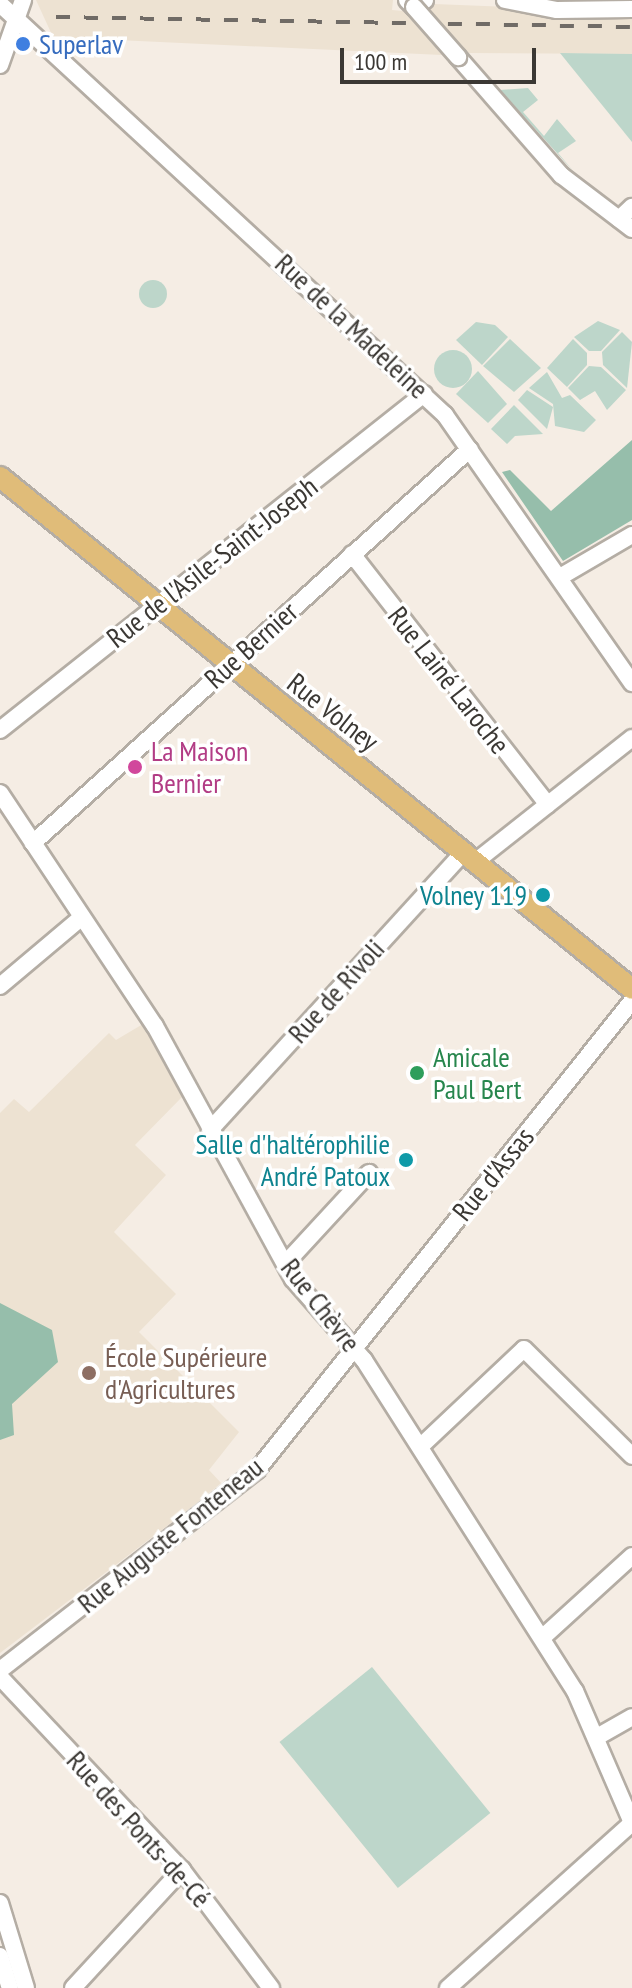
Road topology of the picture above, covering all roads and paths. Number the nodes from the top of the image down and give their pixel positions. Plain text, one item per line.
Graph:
1 (23, 0) edge
2 (505, 0) edge
3 (415, 3) edge
4 (0, 4) edge
5 (632, 9) edge
6 (18, 17) junction
7 (3, 43) edge
8 (0, 65) edge
9 (632, 207) edge
10 (625, 224) edge
11 (424, 394) junction
12 (470, 449) junction
13 (0, 477) edge
14 (632, 535) edge
15 (352, 554) junction
16 (560, 577) junction
17 (157, 604) junction
18 (232, 667) junction
19 (632, 683) edge
20 (0, 730) edge
21 (632, 738) edge
22 (0, 793) edge
23 (548, 805) junction
24 (33, 843) junction
25 (469, 858) junction
26 (82, 917) junction
27 (0, 986) edge
28 (632, 989) edge
29 (632, 1001) edge
30 (210, 1130) junction
31 (369, 1173) dead end
32 (285, 1264) junction
33 (352, 1345) junction
34 (421, 1446) junction
35 (632, 1456) edge
36 (632, 1556) edge
37 (542, 1638) junction
38 (0, 1670) edge
39 (0, 1677) edge
40 (632, 1717) edge
41 (597, 1737) junction
42 (632, 1823) edge
43 (182, 1870) junction
44 (0, 1903) edge
45 (0, 1956) edge
46 (10, 1988) edge
47 (26, 1988) edge
48 (73, 1988) edge
49 (271, 1988) edge
50 (448, 1988) edge

1 - 6 street
2 - 5 street
3 - 10 street, bridge
4 - 6 street, Rue de la Madeleine
6 - 7 street
6 - 11 street, Rue de la Madeleine
7 - 8 street
9 - 10 street
11 - 12 street, Rue de la Madeleine
11 - 17 street, Rue de l'Asile-Saint-Joseph
12 - 15 street, Rue Bernier
12 - 16 street, Rue de la Madeleine
13 - 17 main road, Rue Volney
14 - 16 street
15 - 18 street, Rue Bernier
15 - 23 street, Rue Lainé Laroche
16 - 19 street, Rue de la Madeleine
17 - 18 main road, Rue Volney
17 - 20 street, Rue de l'Asile-Saint-Joseph
18 - 24 street, Rue Bernier
18 - 25 main road, Rue Volney
21 - 23 street, Rue de Rivoli
22 - 24 street, Rue Chèvre
23 - 25 street, Rue de Rivoli
24 - 26 street, Rue Chèvre
25 - 28 main road, Rue Volney
25 - 30 street, Rue de Rivoli
26 - 27 street
26 - 30 street, Rue Chèvre
29 - 33 street, Rue d'Assas
30 - 32 street, Rue Chèvre
31 - 32 street
32 - 33 street, Rue Chèvre
33 - 34 street, Rue Chèvre
33 - 38 street, Rue Auguste Fonteneau
34 - 35 street
34 - 37 street, Rue Chèvre
36 - 37 street
37 - 41 street, Rue Chèvre
39 - 43 street, Rue des Ponts-de-Cé
40 - 41 street
41 - 42 street, Rue Chèvre
42 - 50 street
43 - 48 street
43 - 49 street, Rue des Ponts-de-Cé
44 - 47 street
45 - 46 street

